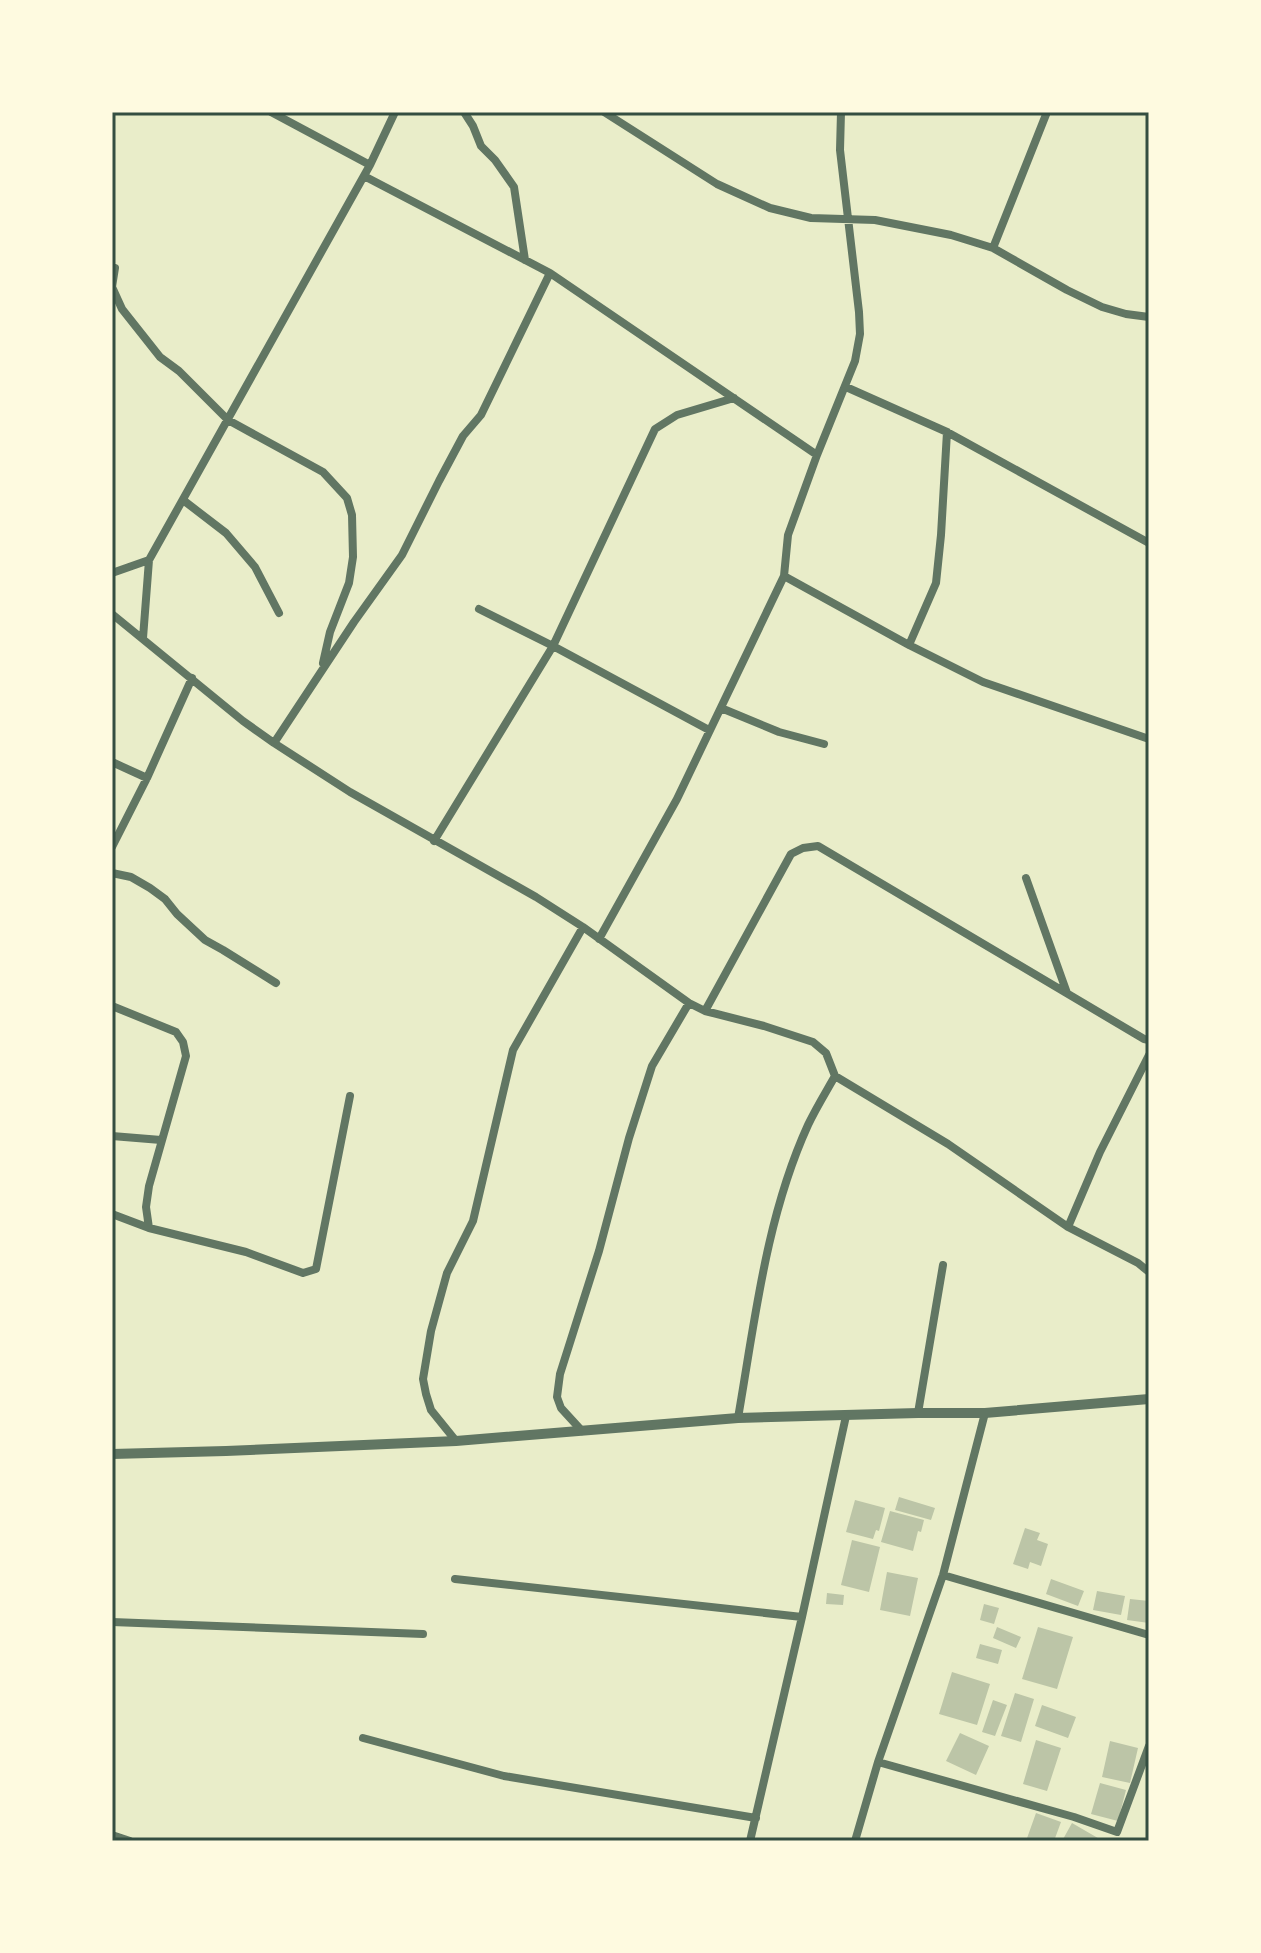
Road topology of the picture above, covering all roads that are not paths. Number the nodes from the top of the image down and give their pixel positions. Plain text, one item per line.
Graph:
1 (271, 112) edge
2 (395, 112) edge
3 (464, 112) edge
4 (604, 112) edge
5 (841, 112) edge
6 (1047, 112) edge
7 (370, 165) junction
8 (364, 176) junction
9 (848, 220) junction
10 (993, 248) junction
11 (525, 260) junction
12 (115, 268) dead end
13 (550, 273) junction
14 (1149, 317) edge
15 (846, 387) junction
16 (734, 398) junction
17 (228, 420) junction
18 (947, 432) junction
19 (817, 455) junction
20 (183, 500) junction
21 (1149, 543) edge
22 (149, 560) junction
23 (112, 573) edge
24 (784, 576) junction
25 (479, 609) dead end
26 (279, 613) dead end
27 (112, 614) edge
28 (143, 638) junction
29 (909, 645) junction
30 (553, 646) junction
31 (321, 672) junction
32 (192, 678) junction
33 (721, 708) junction
34 (709, 730) junction
35 (1149, 739) edge
36 (274, 743) junction
37 (824, 744) dead end
38 (112, 762) edge
39 (147, 778) junction
40 (434, 841) junction
41 (112, 847) edge
42 (112, 873) edge
43 (1026, 878) dead end
44 (583, 927) junction
45 (599, 939) junction
46 (276, 983) dead end
47 (1067, 994) junction
48 (689, 1003) junction
49 (112, 1006) edge
50 (705, 1011) junction
51 (1149, 1040) edge
52 (1149, 1055) edge
53 (835, 1076) junction
54 (350, 1096) dead end
55 (112, 1136) edge
56 (161, 1140) junction
57 (112, 1214) edge
58 (1068, 1227) junction
59 (149, 1228) junction
60 (943, 1265) dead end
61 (1149, 1272) edge
62 (1149, 1399) edge
63 (918, 1413) junction
64 (985, 1413) junction
65 (846, 1416) junction
66 (738, 1418) junction
67 (582, 1431) junction
68 (456, 1441) junction
69 (112, 1454) edge
70 (943, 1575) junction
71 (455, 1579) dead end
72 (802, 1617) junction
73 (112, 1622) edge
74 (423, 1634) dead end
75 (1149, 1635) edge
76 (363, 1738) dead end
77 (1149, 1746) edge
78 (878, 1762) junction
79 (756, 1818) junction
80 (112, 1835) edge
81 (130, 1841) edge
82 (750, 1841) edge
83 (855, 1841) edge

1 - 7 street
2 - 7 street
3 - 11 street
4 - 9 street
5 - 9 street
6 - 10 street
7 - 8 street
8 - 11 street
8 - 17 street
9 - 10 street
9 - 15 street
10 - 14 street
11 - 13 street
12 - 17 street
13 - 16 street
13 - 31 street
15 - 18 street
15 - 19 street
16 - 19 street
16 - 30 street
17 - 20 street
17 - 31 street
18 - 21 street
18 - 29 street
19 - 24 street
20 - 22 street
20 - 26 street
22 - 23 street
22 - 28 street
24 - 29 street
24 - 33 street
25 - 30 street
27 - 28 street
28 - 32 street
29 - 35 street
30 - 34 street
30 - 40 street
31 - 36 street
32 - 36 street
32 - 39 street
33 - 34 street
33 - 37 street
34 - 45 street
36 - 40 street
38 - 39 street
39 - 41 street
40 - 44 street
42 - 46 street
43 - 47 street
44 - 45 street
44 - 68 street
45 - 48 street
47 - 50 street
47 - 51 street
48 - 50 street
48 - 67 street
49 - 56 street
50 - 53 street
52 - 58 street
53 - 58 street
53 - 66 street
54 - 59 street
55 - 56 street
56 - 59 street
57 - 59 street
58 - 61 street
60 - 63 street
62 - 64 street
63 - 64 street
63 - 65 street
64 - 70 street
65 - 66 street
65 - 72 street
66 - 67 street
67 - 68 street
68 - 69 street
70 - 75 street
70 - 78 street
71 - 72 street
72 - 79 street
73 - 74 street
76 - 79 street
77 - 78 street
78 - 83 street
79 - 82 street
80 - 81 street

